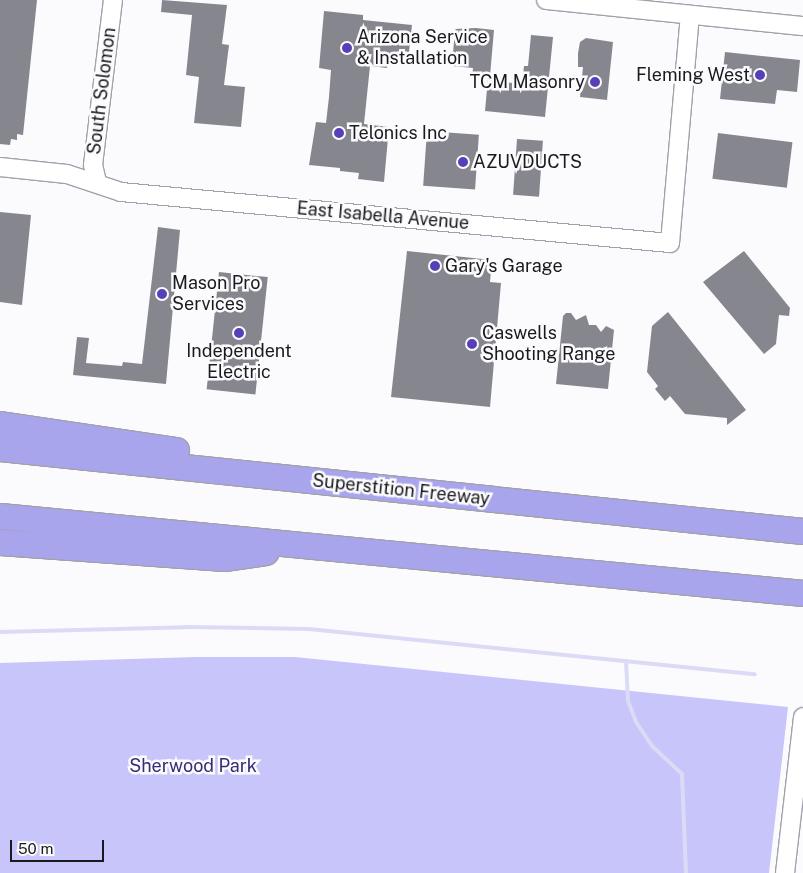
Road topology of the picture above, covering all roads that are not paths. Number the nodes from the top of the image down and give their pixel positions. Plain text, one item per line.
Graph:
1 (113, 0) edge
2 (546, 0) edge
3 (690, 15) junction
4 (803, 26) edge
5 (0, 167) edge
6 (97, 182) junction
7 (0, 424) edge
8 (0, 448) edge
9 (497, 500) junction
10 (0, 516) edge
11 (803, 531) edge
12 (0, 542) edge
13 (305, 547) junction
14 (803, 593) edge
15 (803, 717) edge
16 (785, 873) edge

1 - 6 street, South Solomon
2 - 3 street
3 - 4 street
3 - 6 street, East Isabella Avenue
5 - 6 street, East Isabella Avenue
7 - 9 highway
8 - 9 highway, Superstition Freeway
9 - 11 highway, Superstition Freeway
10 - 13 highway
12 - 13 highway
13 - 14 highway
15 - 16 street

